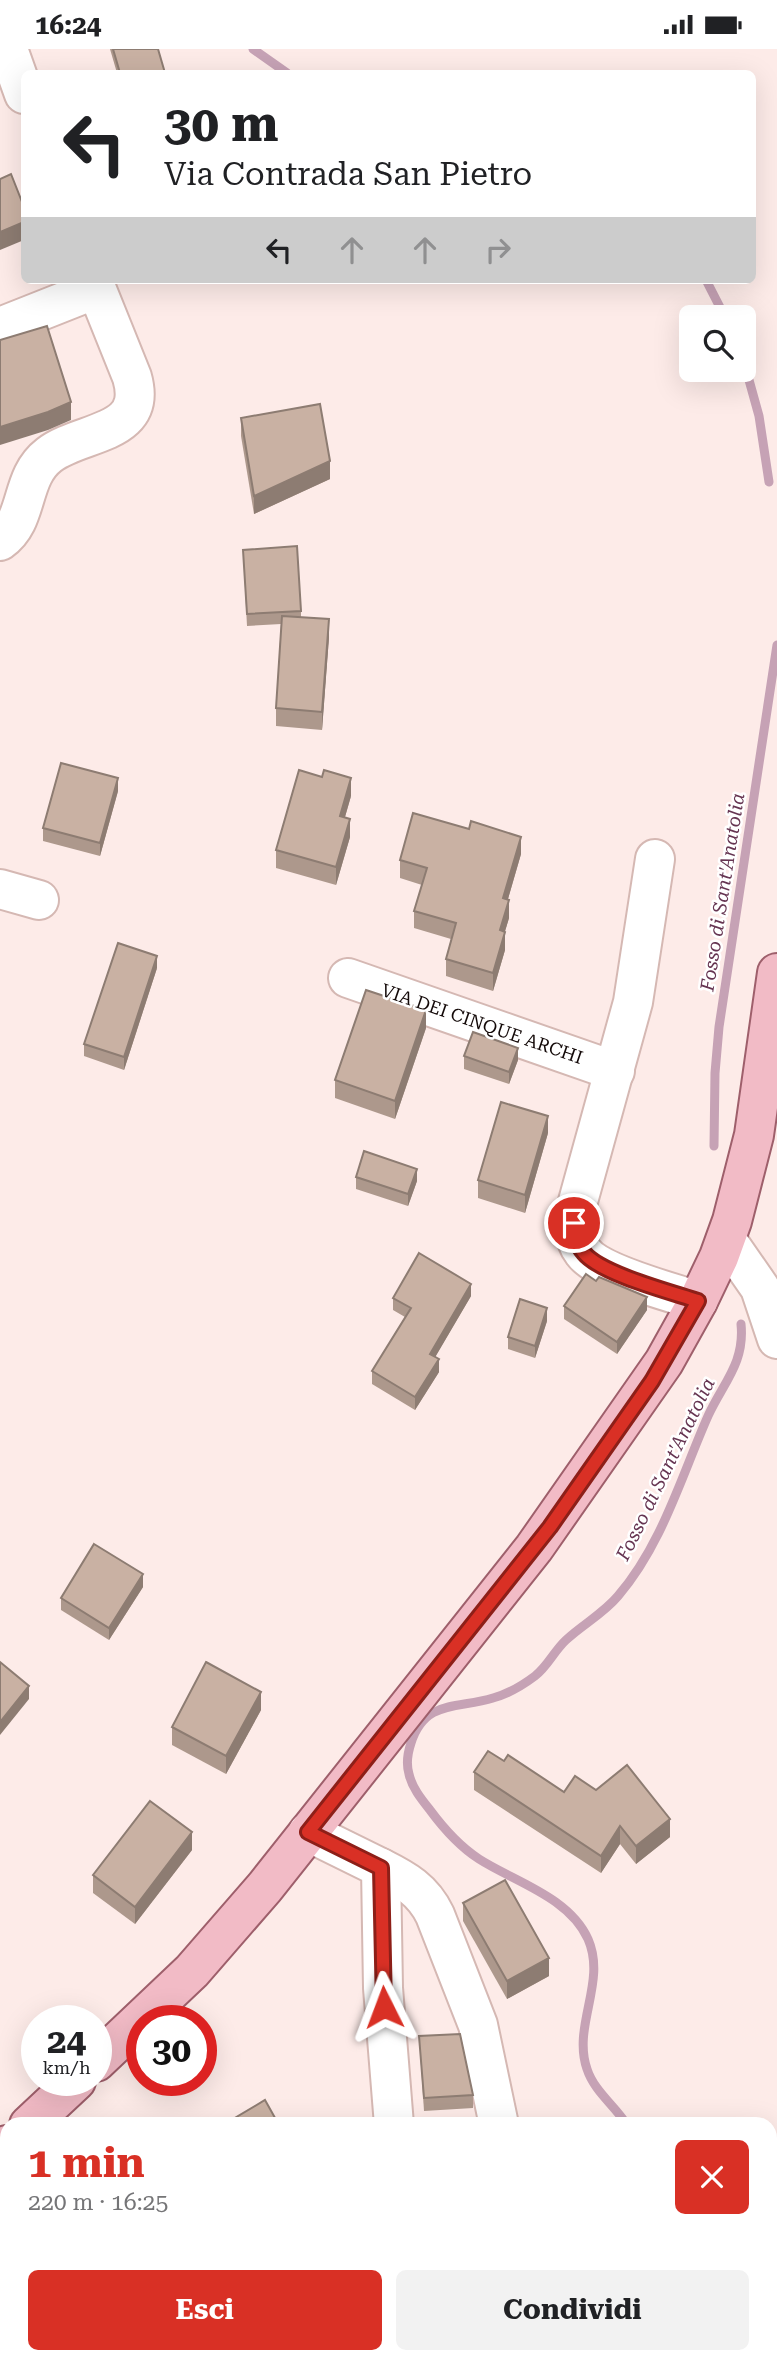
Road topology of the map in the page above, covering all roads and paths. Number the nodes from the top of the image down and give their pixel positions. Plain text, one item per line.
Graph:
1 (8, 49) edge
2 (21, 86) edge
3 (95, 285) edge
4 (0, 327) edge
5 (0, 541) edge
6 (655, 859) dead end
7 (0, 888) edge
8 (39, 900) dead end
9 (777, 973) edge
10 (348, 978) dead end
11 (615, 1071) junction
12 (726, 1239) junction
13 (698, 1301) junction
14 (777, 1339) edge
15 (308, 1832) junction
16 (381, 1868) junction
17 (112, 2047) edge
18 (60, 2096) edge
19 (38, 2117) edge
20 (393, 2117) edge
21 (497, 2117) edge

1 - 2 street
3 - 4 street
3 - 5 street
6 - 11 street
7 - 8 street
9 - 12 main road
10 - 11 street, VIA DEI CINQUE ARCHI
11 - 13 street
12 - 13 main road
12 - 14 street
13 - 15 main road
15 - 16 street
15 - 17 main road
16 - 20 street
16 - 21 street
18 - 19 main road

